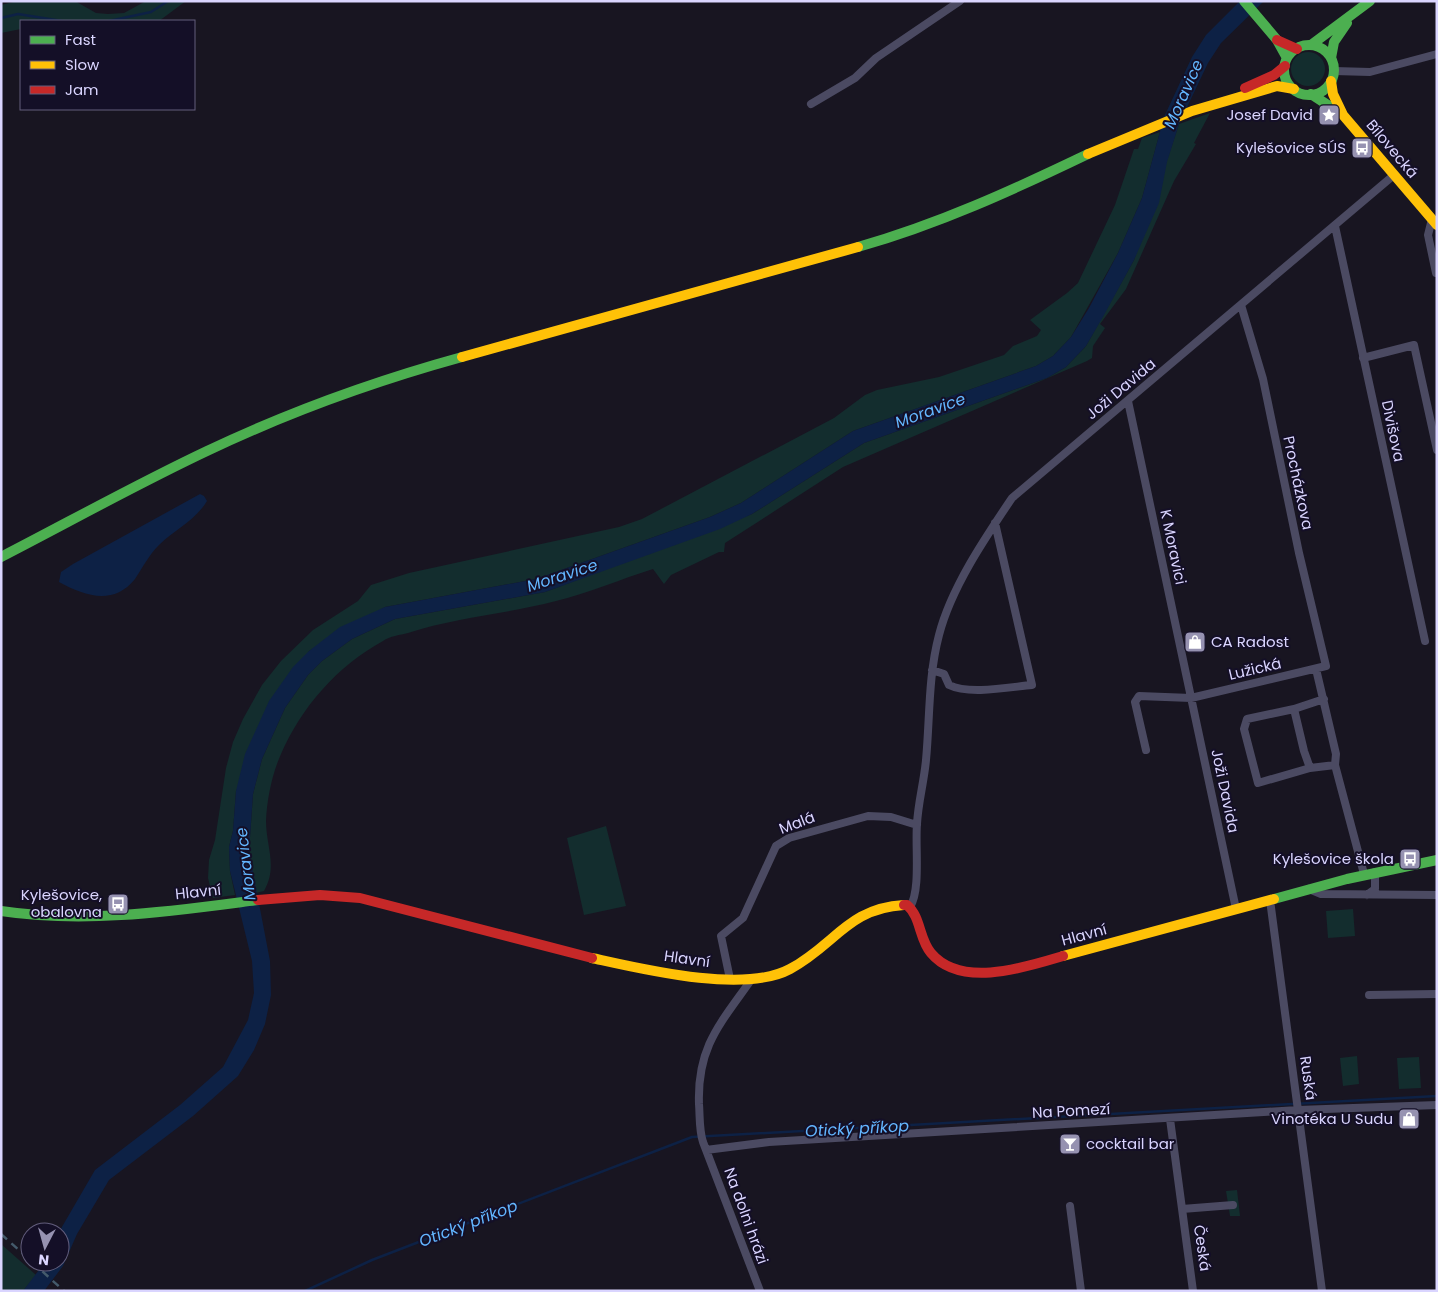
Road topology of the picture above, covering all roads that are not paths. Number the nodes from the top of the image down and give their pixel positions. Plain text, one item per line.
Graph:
1 (960, 1) edge
2 (1244, 1) edge
3 (1369, 2) edge
4 (1351, 17) junction
5 (1277, 40) junction
6 (1311, 45) junction
7 (1297, 48) junction
8 (1437, 54) edge
9 (1331, 58) junction
10 (1286, 62) junction
11 (1332, 76) junction
12 (1294, 89) junction
13 (1311, 94) junction
14 (1217, 102) junction
15 (811, 104) dead end
16 (1343, 115) junction
17 (1394, 175) junction
18 (1434, 222) edge
19 (1336, 226) junction
20 (1436, 274) edge
21 (1241, 305) junction
22 (1363, 358) junction
23 (1128, 401) junction
24 (1437, 450) edge
25 (995, 523) junction
26 (1, 557) edge
27 (1425, 642) dead end
28 (1326, 666) joint
29 (1316, 669) junction
30 (932, 670) junction
31 (1191, 698) junction
32 (1324, 699) junction
33 (1294, 709) junction
34 (1146, 750) dead end
35 (1335, 765) junction
36 (1310, 768) junction
37 (916, 824) junction
38 (1437, 860) edge
39 (1370, 873) junction
40 (1347, 879) junction
41 (1309, 889) junction
42 (1358, 895) junction
43 (1367, 895) junction
44 (1437, 895) edge
45 (1270, 900) junction
46 (910, 907) junction
47 (1236, 909) junction
48 (1, 911) edge
49 (730, 979) junction
50 (751, 980) junction
51 (1437, 994) edge
52 (1370, 995) dead end
53 (1297, 1105) junction
54 (1437, 1105) edge
55 (1170, 1119) junction
56 (705, 1146) junction
57 (1233, 1205) dead end
58 (1070, 1206) dead end
59 (1182, 1209) junction
60 (760, 1291) edge
61 (1081, 1291) edge
62 (1193, 1291) edge
63 (1322, 1291) edge

1 - 15 street
2 - 5 main road
3 - 4 main road
4 - 6 main road
4 - 9 main road
5 - 7 main road
5 - 10 main road
6 - 7 main road
6 - 9 main road
7 - 10 main road
8 - 11 street
9 - 11 main road, Bílovecká
10 - 12 main road
10 - 14 main road
11 - 13 main road
11 - 16 main road, Bílovecká
12 - 13 main road, Bílovecká
12 - 14 main road, Bílovecká
13 - 16 main road, Bílovecká
14 - 26 main road
16 - 17 main road, Bílovecká
17 - 18 main road, Bílovecká
17 - 19 street, Joži Davida
18 - 20 street
19 - 21 street, Joži Davida
19 - 22 street, Divišova
21 - 23 street, Joži Davida
21 - 28 street, Procházkova
22 - 24 street
22 - 27 street, Divišova
23 - 25 street, Joži Davida
23 - 31 street, K Moravici
25 - 30 street, Joži Davida
25 - 30 street
28 - 29 street, Lužická
29 - 31 street, Lužická
29 - 32 street
30 - 37 street, Joži Davida
31 - 34 street
31 - 47 street, Joži Davida
32 - 33 street
32 - 35 street
33 - 36 street
33 - 36 street
35 - 36 street
35 - 39 street
37 - 46 street, Joži Davida
37 - 49 street, Malá
38 - 39 main road, Hlavní
39 - 40 main road, Hlavní
39 - 43 street
40 - 41 main road, Hlavní
40 - 42 street
41 - 42 street, Hlavní
41 - 45 main road, Hlavní
42 - 43 street, Hlavní
43 - 44 street, Hlavní
45 - 47 main road, Hlavní
45 - 53 street, Ruská
46 - 47 main road, Hlavní
46 - 50 main road, Hlavní
48 - 49 main road, Hlavní
49 - 50 main road, Hlavní
50 - 56 street, Na dolni hrázi
51 - 52 street
53 - 54 street, Na Pomezí
53 - 55 street, Na Pomezí
53 - 63 street, Ruská
55 - 56 street, Na Pomezí
55 - 59 street, Česká
56 - 60 street, Na dolni hrázi
57 - 59 street, Česká
58 - 61 street
59 - 62 street, Česká

